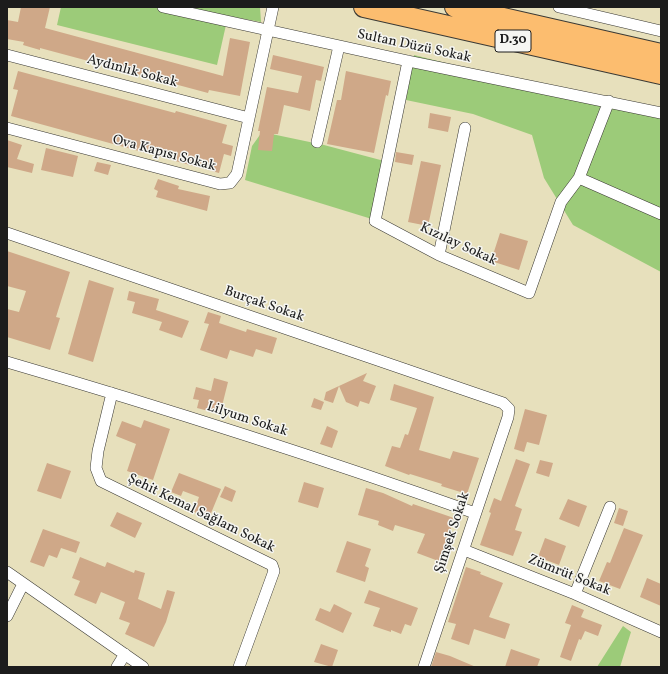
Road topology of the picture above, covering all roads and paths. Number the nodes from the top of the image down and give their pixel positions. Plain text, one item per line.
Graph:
1 (163, 7) edge
2 (273, 7) edge
3 (364, 7) edge
4 (455, 7) edge
5 (558, 7) edge
6 (268, 30) junction
7 (661, 31) edge
8 (339, 46) junction
9 (661, 54) edge
10 (7, 55) edge
11 (408, 61) junction
12 (661, 74) edge
13 (609, 101) junction
14 (661, 113) edge
15 (249, 118) junction
16 (7, 128) edge
17 (465, 128) dead end
18 (317, 142) dead end
19 (579, 178) junction
20 (661, 214) edge
21 (7, 233) edge
22 (439, 255) junction
23 (7, 362) edge
24 (112, 393) junction
25 (509, 409) joint
26 (610, 507) dead end
27 (475, 513) junction
28 (464, 550) junction
29 (7, 572) edge
30 (24, 584) junction
31 (576, 594) junction
32 (7, 616) edge
33 (661, 632) edge
34 (124, 654) junction
35 (117, 667) edge
36 (143, 667) edge
37 (238, 667) edge
38 (424, 667) edge

1 - 6 street, Sultan Düzü Sokak
2 - 6 street, Ova Kapısı Sokak
3 - 12 highway, D.30
4 - 9 highway, D.30
5 - 7 street
6 - 8 street, Sultan Düzü Sokak
6 - 15 street, Ova Kapısı Sokak
8 - 11 street, Sultan Düzü Sokak
8 - 18 street
10 - 15 street, Aydınlık Sokak
11 - 13 street, Sultan Düzü Sokak
11 - 22 street, Kızılay Sokak
13 - 14 street, Sultan Düzü Sokak
13 - 19 street
15 - 16 street, Ova Kapısı Sokak
17 - 22 street
19 - 20 street
19 - 22 street, Kızılay Sokak
21 - 25 street, Burçak Sokak
23 - 24 street, Lilyum Sokak
24 - 27 street, Lilyum Sokak
24 - 37 street, Şehit Kemal Sağlam Sokak
25 - 27 street, Şimşek Sokak
26 - 31 street
27 - 28 street, Şimşek Sokak
28 - 31 street, Zümrüt Sokak
28 - 38 street, Şimşek Sokak
29 - 30 street
30 - 32 street
30 - 34 street
31 - 33 street, Zümrüt Sokak
34 - 35 street
34 - 36 street

